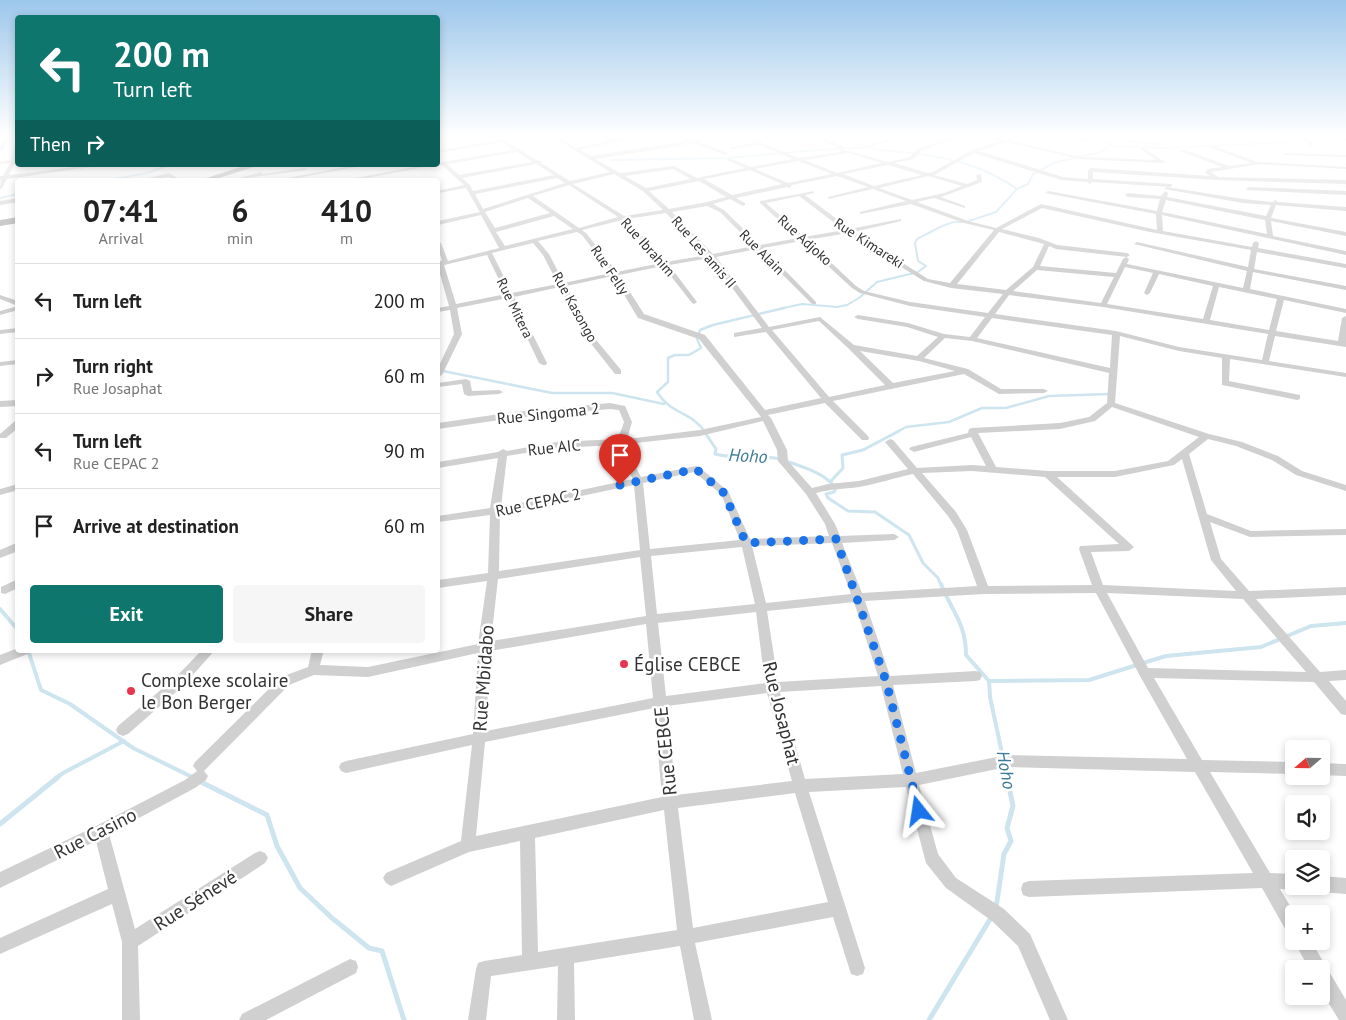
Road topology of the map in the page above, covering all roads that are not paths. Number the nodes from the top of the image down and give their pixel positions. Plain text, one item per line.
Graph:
1 (1087, 181) edge
2 (464, 182) edge
3 (528, 182) edge
4 (577, 182) edge
5 (630, 182) edge
6 (685, 182) edge
7 (703, 182) edge
8 (782, 182) edge
9 (807, 182) edge
10 (861, 182) edge
11 (902, 182) edge
12 (950, 182) edge
13 (979, 182) edge
14 (1095, 182) edge
15 (1173, 182) edge
16 (1253, 182) edge
17 (570, 183) junction
18 (790, 185) junction
19 (468, 186) junction
20 (968, 186) junction
21 (1168, 187) junction
22 (875, 188) junction
23 (1248, 189) junction
24 (645, 190) junction
25 (440, 192) edge
26 (472, 192) junction
27 (807, 193) junction
28 (1048, 193) dead end
29 (1346, 193) edge
30 (1128, 195) dead end
31 (529, 196) junction
32 (1074, 196) junction
33 (731, 197) junction
34 (935, 197) junction
35 (830, 198) dead end
36 (1164, 198) junction
37 (15, 200) edge
38 (1241, 200) junction
39 (912, 202) junction
40 (1275, 202) junction
41 (0, 203) edge
42 (708, 204) junction
43 (743, 204) dead end
44 (963, 208) dead end
45 (1346, 209) edge
46 (668, 211) junction
47 (482, 212) junction
48 (1234, 212) junction
49 (862, 213) dead end
50 (1159, 213) junction
51 (554, 214) junction
52 (623, 218) junction
53 (1268, 219) junction
54 (15, 220) edge
55 (899, 220) dead end
56 (440, 222) edge
57 (0, 223) edge
58 (998, 229) junction
59 (578, 230) junction
60 (1150, 230) junction
61 (492, 231) junction
62 (849, 231) junction
63 (1160, 231) junction
64 (1346, 234) edge
65 (1257, 235) junction
66 (1270, 236) junction
67 (805, 240) junction
68 (535, 242) junction
69 (1047, 243) junction
70 (1137, 244) junction
71 (440, 248) edge
72 (758, 248) junction
73 (503, 249) junction
74 (1256, 249) junction
75 (489, 253) junction
76 (1346, 253) edge
77 (711, 255) junction
78 (1127, 255) junction
79 (440, 263) edge
80 (440, 264) edge
81 (665, 264) junction
82 (1123, 265) junction
83 (1346, 266) edge
84 (440, 267) edge
85 (1036, 268) junction
86 (1251, 270) junction
87 (1156, 273) junction
88 (616, 274) junction
89 (1118, 275) junction
90 (563, 285) junction
91 (951, 286) junction
92 (1216, 286) junction
93 (1346, 288) edge
94 (1246, 291) junction
95 (1008, 292) junction
96 (1147, 293) dead end
97 (509, 296) junction
98 (0, 297) edge
99 (1281, 298) junction
100 (694, 302) dead end
101 (814, 303) dead end
102 (15, 304) edge
103 (1103, 305) junction
104 (15, 307) edge
105 (453, 307) junction
106 (440, 310) edge
107 (1346, 312) edge
108 (0, 313) edge
109 (992, 315) junction
110 (858, 317) dead end
111 (1346, 318) edge
112 (1206, 323) junction
113 (768, 328) junction
114 (15, 330) edge
115 (0, 332) edge
116 (1116, 332) junction
117 (1273, 334) junction
118 (737, 335) dead end
119 (943, 336) junction
120 (972, 339) junction
121 (1344, 345) edge
122 (852, 346) junction
123 (1226, 356) junction
124 (919, 359) junction
125 (15, 362) edge
126 (1265, 362) junction
127 (543, 363) dead end
128 (0, 364) edge
129 (440, 370) edge
130 (965, 371) junction
131 (1113, 371) junction
132 (618, 372) dead end
133 (1346, 375) edge
134 (440, 385) edge
135 (891, 386) junction
136 (1044, 391) dead end
137 (499, 392) dead end
138 (1297, 397) dead end
139 (827, 400) junction
140 (15, 403) edge
141 (0, 404) edge
142 (1111, 404) junction
143 (765, 415) junction
144 (15, 426) edge
145 (440, 426) edge
146 (974, 434) junction
147 (15, 436) edge
148 (1206, 436) junction
149 (865, 438) dead end
150 (621, 442) junction
151 (890, 442) dead end
152 (914, 449) dead end
153 (503, 452) junction
154 (1184, 452) junction
155 (440, 465) edge
156 (696, 469) joint
157 (993, 470) junction
158 (914, 471) junction
159 (1048, 474) junction
160 (638, 481) junction
161 (15, 488) edge
162 (1346, 488) edge
163 (0, 492) edge
164 (810, 492) junction
165 (495, 511) junction
166 (1203, 516) junction
167 (440, 519) edge
168 (1346, 532) edge
169 (894, 537) dead end
170 (836, 539) junction
171 (746, 543) junction
172 (15, 548) edge
173 (645, 552) junction
174 (0, 554) edge
175 (493, 575) junction
176 (440, 584) edge
177 (15, 585) edge
178 (1099, 589) junction
179 (5, 590) dead end
180 (984, 590) junction
181 (1346, 592) edge
182 (1246, 595) junction
183 (858, 597) junction
184 (761, 606) junction
185 (651, 619) junction
186 (484, 647) junction
187 (18, 653) edge
188 (206, 653) edge
189 (317, 653) edge
190 (0, 660) edge
191 (313, 670) junction
192 (1144, 672) junction
193 (1346, 675) edge
194 (976, 676) dead end
195 (1316, 676) junction
196 (886, 681) junction
197 (772, 687) junction
198 (659, 702) junction
199 (1346, 710) edge
200 (123, 730) dead end
201 (479, 738) junction
202 (1200, 765) junction
203 (346, 767) dead end
204 (1285, 768) edge
205 (1330, 769) edge
206 (1346, 770) edge
207 (911, 780) junction
208 (800, 786) junction
209 (670, 802) junction
210 (101, 831) junction
211 (527, 832) junction
212 (468, 845) junction
213 (260, 858) dead end
214 (391, 878) dead end
215 (0, 880) edge
216 (1266, 880) junction
217 (1285, 881) edge
218 (1330, 885) edge
219 (1346, 886) edge
220 (1028, 888) dead end
221 (118, 893) junction
222 (838, 908) junction
223 (1285, 913) edge
224 (686, 937) junction
225 (130, 942) junction
226 (0, 946) edge
227 (566, 955) junction
228 (530, 962) junction
229 (350, 967) dead end
230 (857, 968) dead end
231 (1330, 989) edge
232 (1346, 1016) edge
233 (131, 1020) edge
234 (248, 1020) edge
235 (476, 1020) edge
236 (566, 1020) edge
237 (703, 1020) edge
238 (1059, 1020) edge

1 - 32 street
2 - 19 street
3 - 26 street
4 - 17 street, Rue Alain
5 - 24 street, Rue Les amis II
6 - 24 street
7 - 33 street, Rue Alain
8 - 18 street, Rue Kimareki
9 - 18 street
10 - 22 street
11 - 22 street
12 - 20 street
13 - 20 street
14 - 21 street
15 - 21 street
16 - 23 street
17 - 31 street, Rue Alain
17 - 52 street, Rue Ibrahim
18 - 27 street, Rue Kimareki
18 - 33 street
19 - 25 street
19 - 26 street
20 - 34 street
21 - 36 street
21 - 38 street
22 - 35 street
22 - 39 street
23 - 29 street
23 - 38 street
24 - 46 street, Rue Les amis II
26 - 47 street
27 - 62 street, Rue Kimareki
27 - 67 street, Rue Adjoko
28 - 32 street
30 - 36 street
31 - 47 street, Rue Alain
31 - 51 street, Rue Felly
32 - 50 street
33 - 42 street
33 - 43 street, Rue Alain
34 - 39 street
34 - 44 street
36 - 48 street
36 - 50 street
37 - 41 street
38 - 40 street
38 - 48 street
39 - 49 street
39 - 58 street
40 - 45 street
40 - 53 street
42 - 46 street
42 - 72 street, Rue Alain
46 - 52 street
46 - 77 street, Rue Les amis II
47 - 56 street, Rue Alain
47 - 61 street
48 - 53 street
50 - 63 street
50 - 65 street
51 - 59 street, Rue Felly
51 - 61 street
52 - 59 street
52 - 81 street, Rue Ibrahim
53 - 64 street
53 - 66 street
54 - 57 main road
55 - 62 street
58 - 60 street
58 - 69 street
58 - 91 street
59 - 68 street
59 - 88 street, Rue Felly
60 - 63 street
60 - 70 street
61 - 73 street
62 - 67 street
62 - 91 street, Rue Kimareki
63 - 74 street
65 - 66 street
65 - 74 street
66 - 76 street
67 - 72 street
67 - 109 street, Rue Adjoko
68 - 73 street
68 - 90 street, Rue Kasongo
69 - 78 street
69 - 85 street
70 - 78 street
70 - 86 street
71 - 79 street
72 - 77 street
72 - 101 street, Rue Alain
73 - 75 street
74 - 83 street
74 - 86 street
75 - 80 street
75 - 97 street, Rue Mitera
77 - 81 street
77 - 113 street, Rue Les amis II
78 - 82 street
81 - 88 street
81 - 100 street, Rue Ibrahim
82 - 87 street
82 - 89 street
84 - 105 street
85 - 89 street
85 - 95 street
86 - 93 street
86 - 94 street
87 - 92 street
87 - 96 street
88 - 90 street
88 - 143 street, Rue Felly
89 - 103 street
90 - 97 street
90 - 132 street, Rue Kasongo
91 - 95 street, Rue Kimareki
92 - 94 street
92 - 112 street
94 - 99 street
95 - 103 street, Rue Kimareki
95 - 109 street
97 - 105 street
97 - 127 street, Rue Mitera
98 - 102 street
99 - 107 street
99 - 117 street
103 - 112 street, Rue Kimareki
104 - 108 street
105 - 106 street
105 - 129 street
109 - 116 street
109 - 120 street
110 - 119 street
111 - 121 street
112 - 117 street, Rue Kimareki
113 - 118 street
113 - 122 street
113 - 139 street, Rue Les amis II
114 - 115 street
116 - 123 street
116 - 131 street
117 - 121 street, Rue Kimareki
117 - 126 street
119 - 120 street
119 - 124 street
120 - 131 street
122 - 124 street
122 - 135 street
123 - 126 street
123 - 138 street
124 - 130 street
125 - 128 street
126 - 133 street
130 - 135 street, Rue AIC
130 - 136 street
131 - 142 street
134 - 137 street
135 - 139 street, Rue AIC
139 - 143 street, Rue AIC
139 - 149 street, Rue Les amis II
140 - 141 street
142 - 146 street
142 - 148 street
143 - 150 street, Rue AIC
143 - 164 street
144 - 147 street
145 - 150 street, Rue Singoma 2
146 - 152 street
146 - 157 street
148 - 154 street
148 - 162 street
150 - 153 street, Rue AIC
150 - 160 street
151 - 158 street
153 - 155 street, Rue AIC
153 - 165 street, Rue Mbidabo
154 - 159 street
154 - 166 street
156 - 160 street, Rue CEPAC 2
156 - 171 street, Rue Josaphat
157 - 158 street
157 - 159 street
158 - 164 street
158 - 180 street
159 - 178 street
160 - 165 street, Rue CEPAC 2
160 - 173 street, Rue CEBCE
161 - 163 street
164 - 170 street
165 - 167 street, Rue CEPAC 2
165 - 175 street, Rue Mbidabo
166 - 168 street
166 - 182 street
169 - 170 street
170 - 171 street
170 - 183 street
171 - 173 street
171 - 184 street, Rue Josaphat
172 - 174 street
173 - 175 street
173 - 185 street, Rue CEBCE
175 - 176 street
175 - 186 street, Rue Mbidabo
177 - 179 street
178 - 180 street
178 - 182 street
178 - 192 street
180 - 183 street
181 - 182 street
182 - 195 street
183 - 184 street
183 - 196 street
184 - 185 street
184 - 197 street, Rue Josaphat
185 - 186 street
185 - 198 street, Rue CEBCE
186 - 191 street
186 - 201 street, Rue Mbidabo
187 - 190 street
188 - 200 street
189 - 191 street
191 - 210 street, Rue Casino
192 - 195 street
192 - 202 street
193 - 195 street
194 - 196 street
195 - 199 street
196 - 197 street
196 - 207 street
197 - 198 street
197 - 208 street, Rue Josaphat
198 - 201 street
198 - 209 street, Rue CEBCE
201 - 203 street
201 - 212 street, Rue Mbidabo
202 - 204 street
202 - 207 street
202 - 216 street
205 - 206 street
207 - 208 street
207 - 238 street
208 - 209 street
208 - 222 street, Rue Josaphat
209 - 211 street
209 - 224 street, Rue CEBCE
210 - 215 street, Rue Casino
210 - 221 street
211 - 212 street
211 - 228 street
212 - 214 street
213 - 225 street, Rue Sénevé
216 - 217 street
216 - 220 street
216 - 223 street
218 - 219 street
221 - 225 street
221 - 226 street
222 - 224 street
222 - 230 street, Rue Josaphat
224 - 227 street
224 - 237 street, Rue CEBCE
225 - 233 street
227 - 228 street
227 - 236 street
228 - 235 street
229 - 234 street
231 - 232 street

